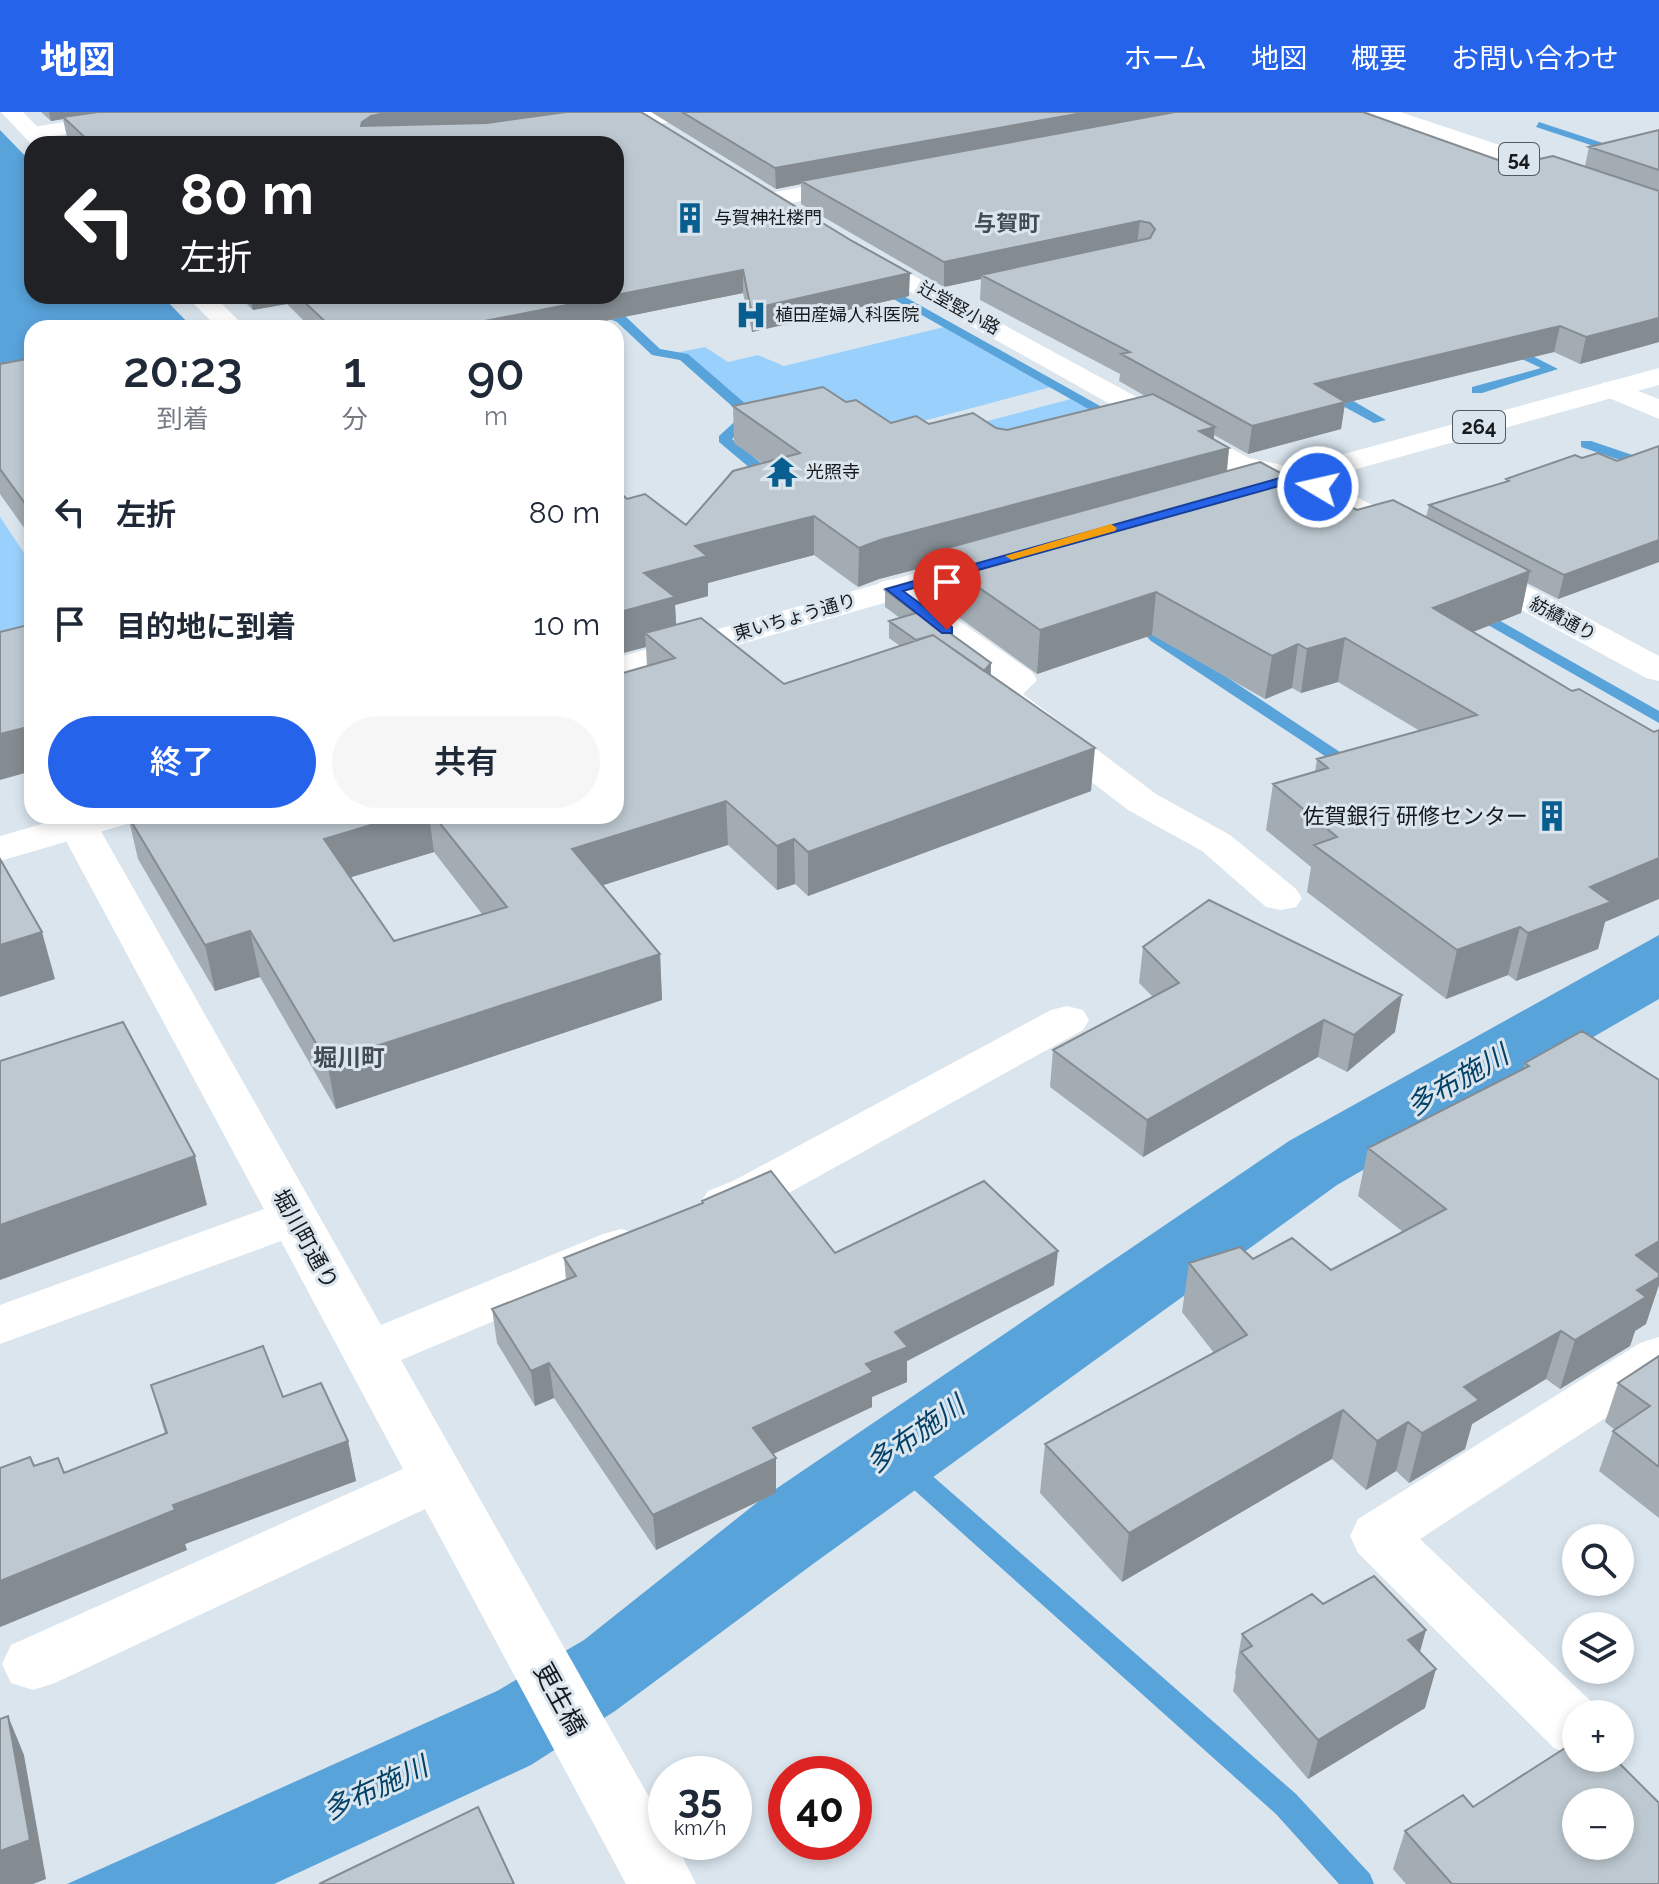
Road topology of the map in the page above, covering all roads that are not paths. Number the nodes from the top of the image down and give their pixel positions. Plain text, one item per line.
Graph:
1 (11, 112) edge
2 (175, 112) edge
3 (684, 112) edge
4 (1379, 112) edge
5 (1434, 112) edge
6 (148, 114) edge
7 (632, 114) edge
8 (668, 133) edge
9 (35, 136) edge
10 (46, 136) edge
11 (877, 180) edge
12 (1659, 187) edge
13 (1659, 206) edge
14 (812, 223) edge
15 (837, 240) edge
16 (973, 292) dead end
17 (943, 298) junction
18 (208, 304) edge
19 (224, 320) edge
20 (1659, 376) edge
21 (1612, 389) junction
22 (1659, 410) edge
23 (1298, 477) junction
24 (1208, 501) edge
25 (1013, 556) edge
26 (892, 589) junction
27 (624, 667) edge
28 (1659, 670) edge
29 (86, 824) edge
30 (98, 824) edge
31 (0, 849) edge
32 (1281, 898) dead end
33 (1067, 1020) dead end
34 (294, 1217) junction
35 (0, 1325) edge
36 (368, 1352) junction
37 (1659, 1357) edge
38 (438, 1478) junction
39 (534, 1652) joint
40 (33, 1664) dead end
41 (1562, 1714) edge
42 (662, 1884) edge

1 - 9 main road
2 - 6 main road
3 - 7 main road
4 - 13 main road, 54
5 - 12 main road, 54
6 - 10 main road
7 - 8 main road
11 - 14 main road
15 - 17 main road, 辻堂竪小路
16 - 17 main road
17 - 23 main road, 辻堂竪小路
18 - 19 main road
20 - 21 main road, 264
21 - 22 main road
21 - 23 main road, 264
23 - 24 main road, 264
23 - 28 main road, 紡績通り
25 - 26 main road, 東いちょう通り
26 - 27 main road, 東いちょう通り
26 - 32 main road
29 - 31 main road
30 - 34 main road, 堀川町通り
33 - 36 main road
34 - 35 main road
34 - 36 main road, 堀川町通り
36 - 38 main road, 堀川町通り
37 - 41 main road
38 - 39 main road, 堀川町通り
38 - 40 main road
39 - 42 main road, 更生橋

